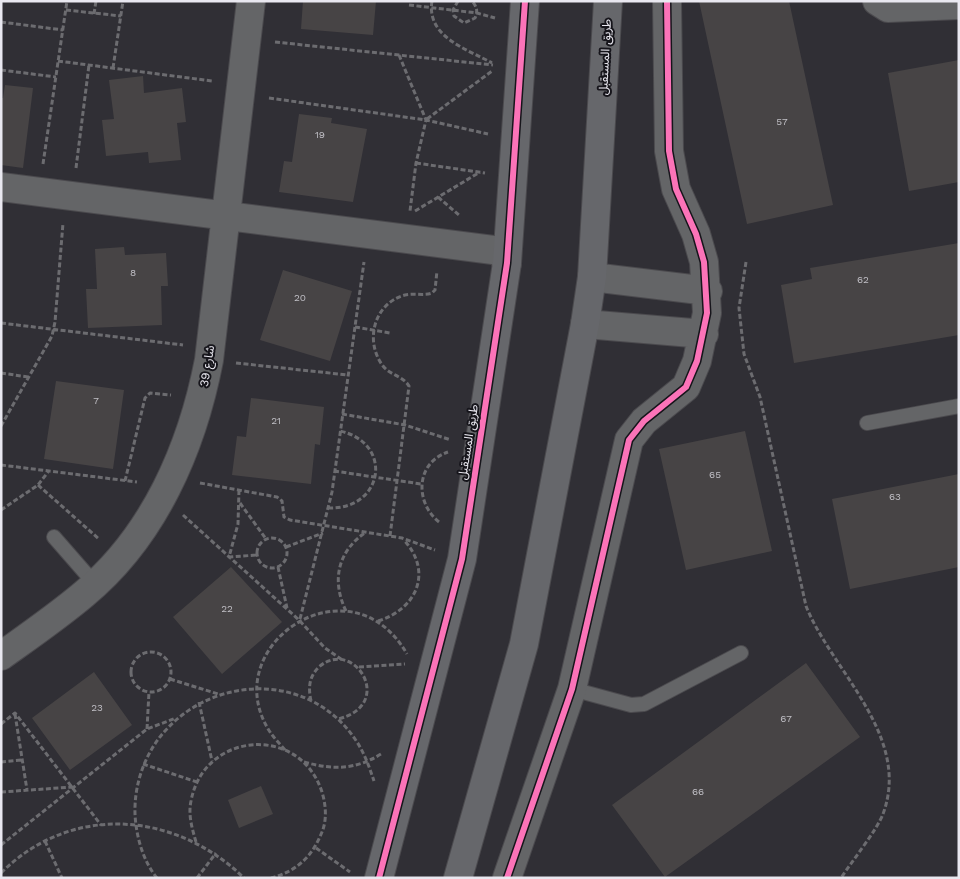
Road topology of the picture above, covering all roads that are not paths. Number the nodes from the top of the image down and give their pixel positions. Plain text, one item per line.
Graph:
1 (252, 1) edge
2 (608, 1) edge
3 (667, 1) edge
4 (877, 1) edge
5 (959, 5) edge
6 (524, 14) edge
7 (1, 187) edge
8 (226, 216) junction
9 (507, 263) junction
10 (592, 278) junction
11 (708, 291) junction
12 (585, 324) junction
13 (704, 334) junction
14 (959, 406) edge
15 (867, 423) dead end
16 (54, 537) dead end
17 (95, 584) junction
18 (741, 653) dead end
19 (1, 656) edge
20 (572, 689) junction
21 (378, 878) edge
22 (458, 878) edge
23 (507, 878) edge

1 - 8 street, شارع 39
2 - 10 street, طريق المستقبل
3 - 11 street
4 - 5 street
6 - 9 street, طريق المستقبل
7 - 8 street
8 - 9 street
8 - 17 street, شارع 39
9 - 21 street, طريق المستقبل
10 - 11 street
10 - 12 street, طريق المستقبل
11 - 13 street
12 - 13 street
12 - 22 street, طريق المستقبل
13 - 20 street
14 - 15 lane
16 - 17 lane
17 - 19 street, شارع 39
18 - 20 lane
20 - 23 street

